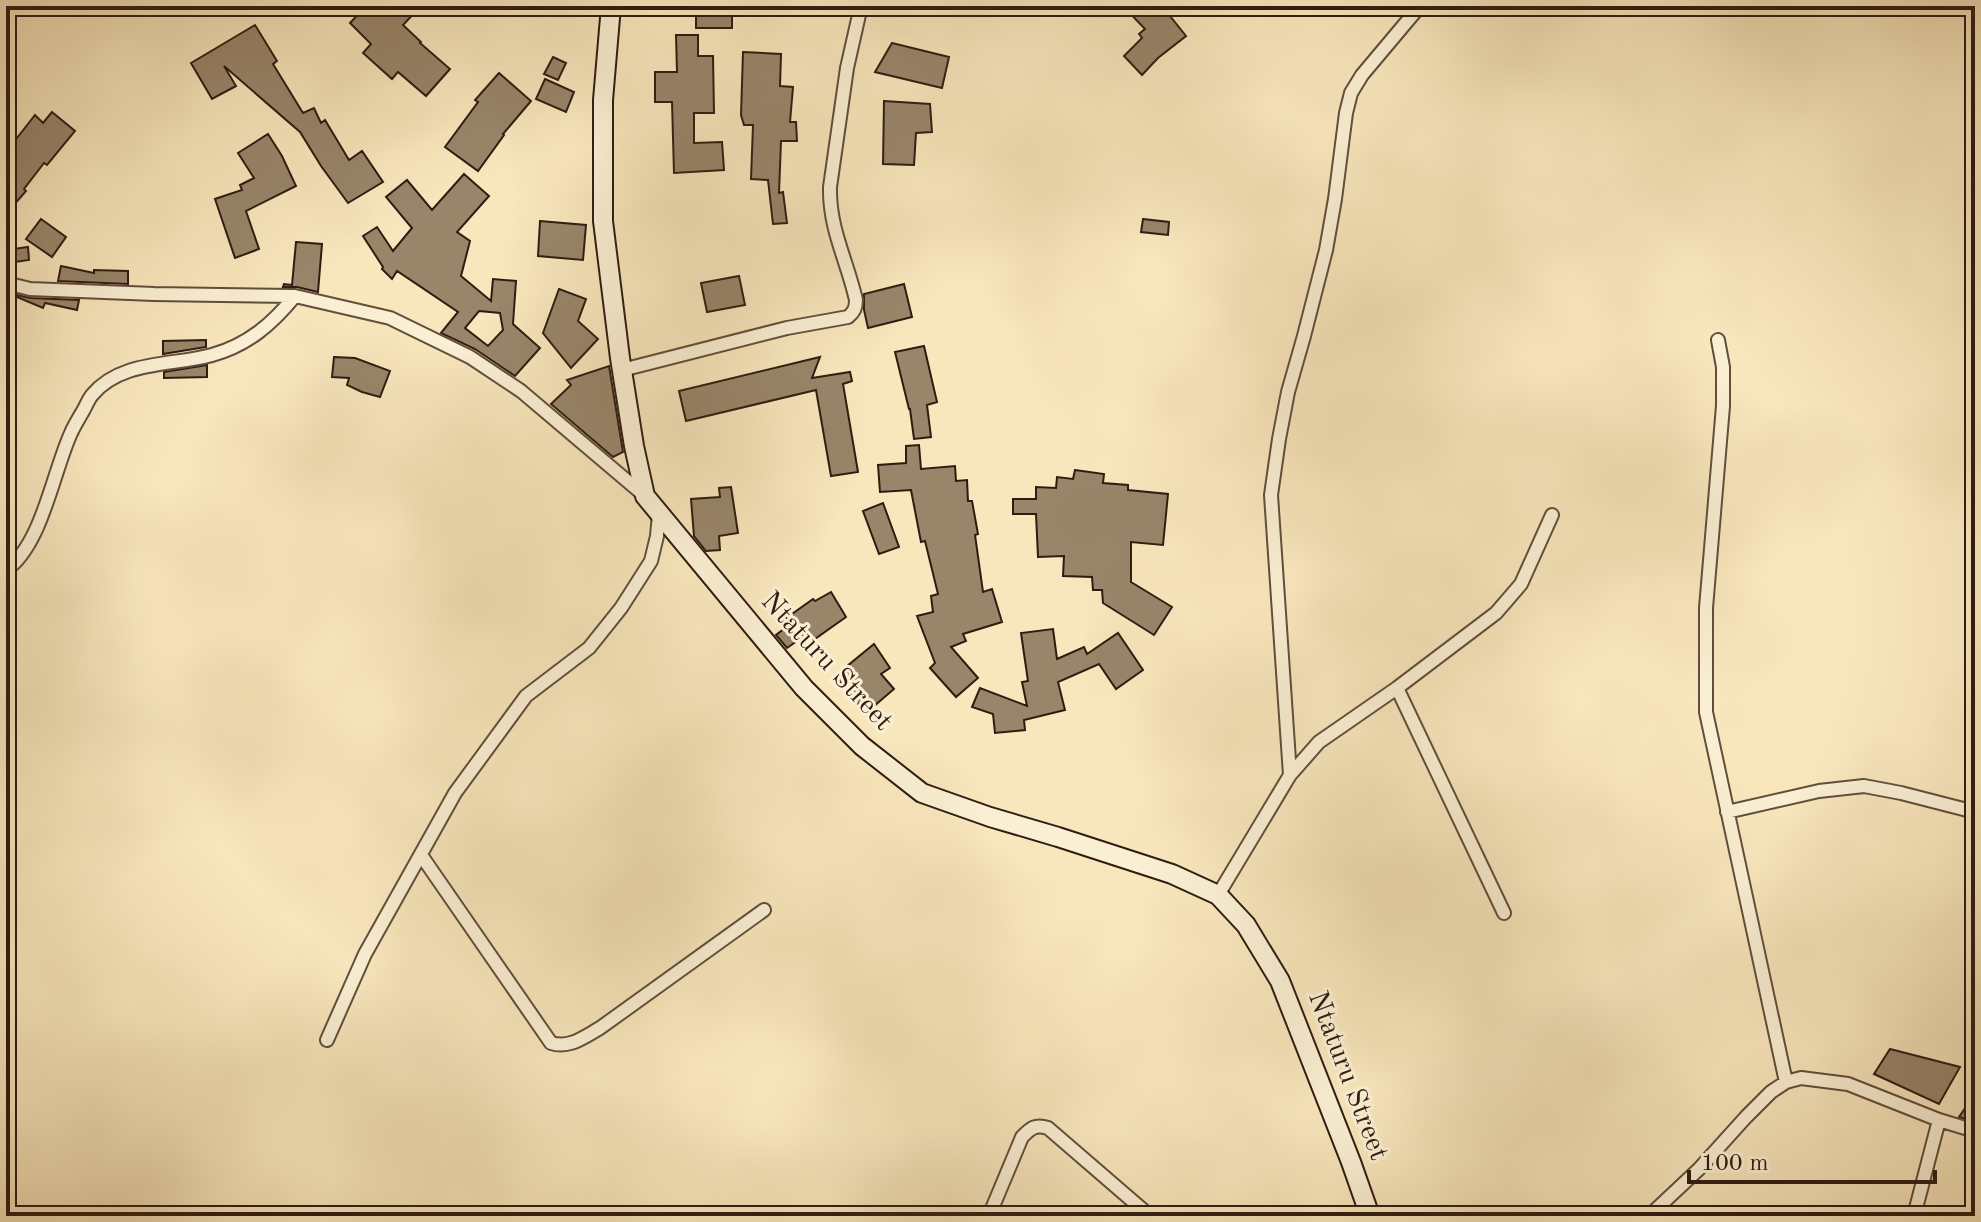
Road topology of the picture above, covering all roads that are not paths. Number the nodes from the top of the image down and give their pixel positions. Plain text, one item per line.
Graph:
1 (611, 6) edge
2 (861, 6) edge
3 (1420, 6) edge
4 (6, 283) edge
5 (295, 296) junction
6 (1718, 340) dead end
7 (622, 370) junction
8 (645, 496) junction
9 (659, 514) junction
10 (1552, 515) dead end
11 (6, 570) edge
12 (1397, 688) junction
13 (1290, 775) junction
14 (1727, 812) junction
15 (1975, 812) edge
16 (421, 855) junction
17 (1218, 895) junction
18 (764, 910) dead end
19 (1504, 913) dead end
20 (327, 1040) dead end
21 (1786, 1082) junction
22 (1939, 1120) junction
23 (1975, 1131) edge
24 (989, 1216) edge
25 (1150, 1216) edge
26 (1370, 1216) edge
27 (1649, 1216) edge
28 (1914, 1216) edge

1 - 7 street, Ntaturu Street
2 - 7 street
3 - 13 street
4 - 5 street
5 - 8 street
5 - 11 street
6 - 14 street
7 - 8 street, Ntaturu Street
8 - 9 street, Ntaturu Street
9 - 16 street
9 - 17 street, Ntaturu Street
10 - 12 street
12 - 13 street
12 - 19 street
13 - 17 street
14 - 15 street
14 - 21 street
16 - 18 street
16 - 20 street
17 - 26 street, Ntaturu Street
21 - 22 street
21 - 27 street
22 - 23 street
22 - 28 street
24 - 25 street

